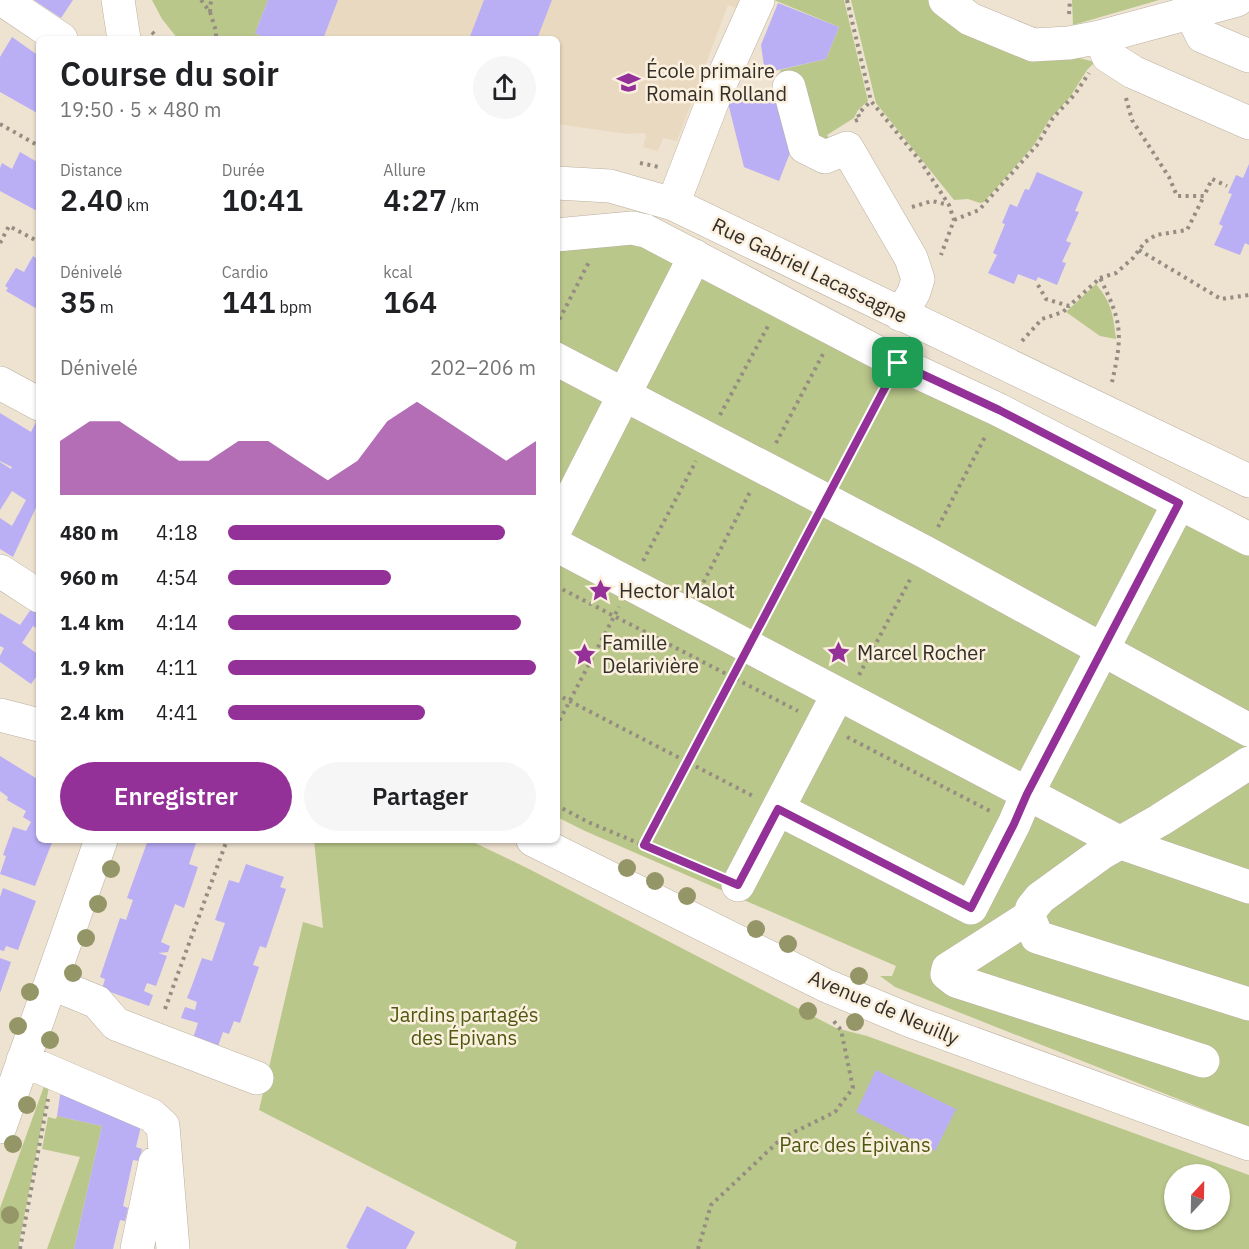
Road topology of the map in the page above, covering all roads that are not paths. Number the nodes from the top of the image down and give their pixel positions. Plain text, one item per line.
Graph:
1 (3, 0) edge
2 (118, 0) edge
3 (758, 0) edge
4 (945, 0) edge
5 (1238, 0) edge
6 (1191, 13) junction
7 (57, 36) edge
8 (124, 36) edge
9 (1114, 55) junction
10 (1249, 56) edge
11 (789, 87) dead end
12 (1249, 123) edge
13 (560, 183) edge
14 (673, 204) junction
15 (560, 235) edge
16 (695, 256) junction
17 (901, 315) junction
18 (560, 361) edge
19 (0, 383) edge
20 (625, 393) junction
21 (36, 402) edge
22 (1249, 480) edge
23 (1179, 503) junction
24 (560, 520) edge
25 (1249, 539) edge
26 (560, 547) edge
27 (0, 571) edge
28 (36, 594) edge
29 (1102, 648) junction
30 (838, 694) junction
31 (0, 715) edge
32 (36, 724) edge
33 (1249, 730) edge
34 (1249, 763) edge
35 (1027, 794) junction
36 (778, 809) junction
37 (99, 843) edge
38 (539, 843) edge
39 (1120, 843) junction
40 (738, 885) road end
41 (1249, 886) edge
42 (1029, 918) junction
43 (51, 983) junction
44 (1249, 1004) edge
45 (23, 1060) junction
46 (1203, 1061) dead end
47 (257, 1078) dead end
48 (163, 1126) junction
49 (0, 1127) edge
50 (1249, 1144) edge
51 (137, 1249) edge
52 (173, 1249) edge

1 - 7 street
2 - 8 street
3 - 14 street
4 - 9 street
5 - 6 street
6 - 9 street
6 - 10 street
9 - 12 street
11 - 17 street
13 - 14 street, Rue Gabriel Lacassagne
14 - 17 street, Rue Gabriel Lacassagne
15 - 16 street
16 - 20 street
16 - 23 street
17 - 22 street, Rue Gabriel Lacassagne
18 - 20 street
19 - 21 street
20 - 24 street
20 - 29 street
23 - 25 street
23 - 29 street
26 - 30 street
27 - 28 street
29 - 33 street
29 - 35 street
30 - 35 street
30 - 36 street
31 - 32 street
34 - 39 street
35 - 36 street
35 - 39 street
36 - 40 street
37 - 43 street
38 - 50 street, Avenue de Neuilly
39 - 41 street
39 - 42 street
42 - 44 street
42 - 46 street
43 - 45 street
43 - 47 street
45 - 48 street
45 - 49 street
48 - 51 street
48 - 52 street

